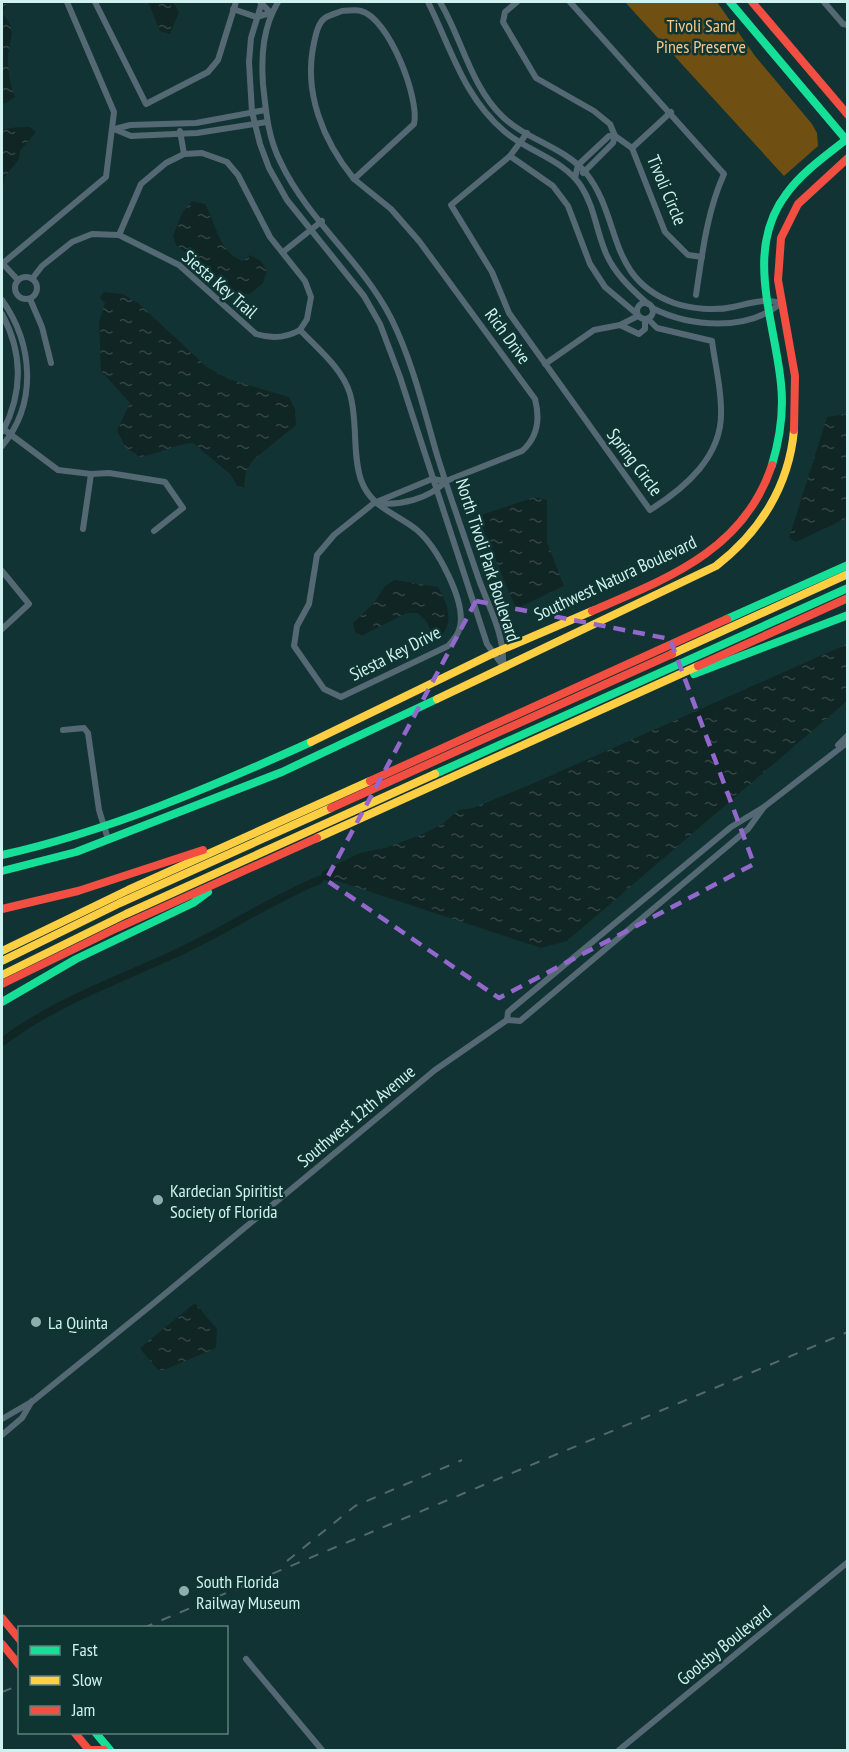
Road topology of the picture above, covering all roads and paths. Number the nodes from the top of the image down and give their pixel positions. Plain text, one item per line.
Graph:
1 (67, 2) edge
2 (95, 2) edge
3 (236, 2) edge
4 (261, 2) edge
5 (278, 2) edge
6 (428, 2) edge
7 (440, 2) edge
8 (517, 2) edge
9 (570, 2) edge
10 (730, 2) edge
11 (752, 2) edge
12 (824, 2) edge
13 (233, 9) junction
14 (271, 14) junction
15 (256, 18) junction
16 (848, 25) edge
17 (265, 110) junction
18 (252, 112) junction
19 (671, 112) junction
20 (848, 115) edge
21 (267, 122) junction
22 (179, 124) junction
23 (255, 124) junction
24 (114, 129) junction
25 (527, 133) junction
26 (180, 134) junction
27 (615, 136) junction
28 (847, 140) edge
29 (520, 142) junction
30 (632, 148) junction
31 (184, 154) junction
32 (510, 156) junction
33 (848, 158) edge
34 (578, 165) junction
35 (585, 172) junction
36 (575, 178) junction
37 (354, 179) junction
38 (322, 221) junction
39 (312, 229) junction
40 (119, 235) junction
41 (283, 252) junction
42 (702, 257) junction
43 (2, 264) edge
44 (32, 279) junction
45 (18, 280) junction
46 (656, 295) junction
47 (696, 295) dead end
48 (30, 299) junction
49 (765, 299) junction
50 (2, 300) edge
51 (781, 303) junction
52 (650, 306) junction
53 (2, 314) edge
54 (768, 314) junction
55 (642, 317) junction
56 (621, 325) junction
57 (300, 330) junction
58 (18, 357) junction
59 (27, 357) junction
60 (51, 363) dead end
61 (408, 363) junction
62 (545, 364) junction
63 (397, 368) junction
64 (2, 430) edge
65 (11, 435) junction
66 (2, 446) edge
67 (91, 474) junction
68 (432, 479) junction
69 (447, 481) junction
70 (436, 491) junction
71 (374, 503) junction
72 (83, 529) dead end
73 (154, 531) dead end
74 (465, 539) junction
75 (453, 543) junction
76 (848, 565) edge
77 (2, 571) edge
78 (848, 574) edge
79 (848, 588) edge
80 (482, 589) junction
81 (470, 594) junction
82 (848, 598) edge
83 (848, 615) edge
84 (2, 629) edge
85 (504, 649) junction
86 (493, 654) junction
87 (503, 666) junction
88 (664, 681) junction
89 (63, 730) dead end
90 (848, 735) edge
91 (848, 742) edge
92 (829, 754) junction
93 (764, 807) junction
94 (104, 825) junction
95 (108, 839) junction
96 (235, 842) junction
97 (2, 855) edge
98 (2, 871) edge
99 (229, 877) junction
100 (2, 909) edge
101 (2, 951) edge
102 (2, 961) edge
103 (2, 975) edge
104 (2, 984) edge
105 (2, 1002) edge
106 (507, 1020) junction
107 (33, 1401) junction
108 (2, 1419) edge
109 (2, 1436) edge
110 (848, 1562) edge
111 (2, 1618) edge
112 (18, 1638) edge
113 (2, 1644) edge
114 (246, 1659) dead end
115 (18, 1664) edge
116 (76, 1734) edge
117 (97, 1734) edge
118 (89, 1750) edge
119 (104, 1750) edge
120 (110, 1750) edge
121 (322, 1750) edge
122 (619, 1750) edge

1 - 24 street
2 - 13 street
3 - 13 street
4 - 14 street
4 - 15 street, North Tivoli Park Boulevard
5 - 14 street, North Tivoli Park Boulevard
6 - 29 street
7 - 25 street
8 - 27 street, Tivoli Circle
9 - 19 street, Tivoli Circle
10 - 28 main road
11 - 20 main road
12 - 16 street
13 - 15 street
14 - 15 street
14 - 17 street, North Tivoli Park Boulevard
15 - 18 street, North Tivoli Park Boulevard
17 - 18 street
17 - 21 street, North Tivoli Park Boulevard
18 - 22 street
18 - 23 street, North Tivoli Park Boulevard
19 - 30 street
19 - 42 street, Tivoli Circle
21 - 23 street
21 - 38 street, North Tivoli Park Boulevard
22 - 24 street
22 - 26 street
23 - 26 street
23 - 39 street, North Tivoli Park Boulevard
24 - 26 street
24 - 43 street
25 - 29 street, Spring Circle
25 - 34 street
26 - 31 street
27 - 30 street, Tivoli Circle
27 - 34 street
27 - 35 street
28 - 49 main road, Southwest Natura Boulevard
29 - 32 street, Spring Circle
29 - 36 street
30 - 42 street, Tivoli Circle
31 - 40 street
31 - 41 street
32 - 55 street, Spring Circle
32 - 62 street, Spring Circle
33 - 51 main road, Southwest Natura Boulevard
34 - 35 street
34 - 36 street
35 - 36 street
35 - 46 street
36 - 52 street
37 - 37 street, Rich Drive
37 - 69 street, Rich Drive
38 - 39 street
38 - 61 street, North Tivoli Park Boulevard
39 - 41 street
39 - 63 street, North Tivoli Park Boulevard
40 - 44 street, Siesta Key Trail
40 - 57 street, Siesta Key Trail
41 - 57 street
42 - 47 street, Tivoli Circle
43 - 45 street
44 - 45 street
44 - 48 street
45 - 48 street
46 - 49 street
46 - 52 street
48 - 60 street
49 - 51 street
49 - 54 main road, Southwest Natura Boulevard
50 - 59 street
51 - 54 street
51 - 87 main road, Southwest Natura Boulevard
52 - 54 street
52 - 55 street
52 - 55 street
53 - 58 street
54 - 85 main road, Southwest Natura Boulevard
55 - 56 street
55 - 56 street
55 - 62 street, Spring Circle
56 - 62 street
57 - 71 street
58 - 59 street
58 - 64 street
59 - 65 street
61 - 63 street
61 - 69 street, North Tivoli Park Boulevard
63 - 68 street, North Tivoli Park Boulevard
64 - 65 street
65 - 66 street
65 - 67 street
67 - 72 street
67 - 73 street
68 - 69 street, Rich Drive
68 - 70 street, North Tivoli Park Boulevard
68 - 71 street
69 - 70 street
69 - 74 street, North Tivoli Park Boulevard
70 - 71 street
70 - 75 street, North Tivoli Park Boulevard
71 - 71 street, Siesta Key Drive
74 - 75 street
74 - 80 street, North Tivoli Park Boulevard
75 - 81 street, North Tivoli Park Boulevard
76 - 96 main road
77 - 84 street
78 - 102 main road
79 - 103 main road
80 - 81 street
80 - 85 street, North Tivoli Park Boulevard
81 - 86 street, North Tivoli Park Boulevard
82 - 88 main road
83 - 88 main road
85 - 86 main road, Southwest Natura Boulevard
85 - 87 street, North Tivoli Park Boulevard
86 - 87 street, North Tivoli Park Boulevard
86 - 94 main road, Southwest Natura Boulevard
87 - 95 main road, Southwest Natura Boulevard
88 - 99 main road
89 - 94 street
90 - 92 street, Southwest 12th Avenue
91 - 92 street, Southwest 12th Avenue
92 - 93 street, Southwest 12th Avenue
93 - 106 street, Southwest 12th Avenue
93 - 106 street, Southwest 12th Avenue
94 - 95 street
94 - 97 main road, Southwest Natura Boulevard
95 - 98 main road, Southwest Natura Boulevard
96 - 100 main road
96 - 101 main road
99 - 104 main road
99 - 105 main road
106 - 107 street, Southwest 12th Avenue
107 - 108 street, Southwest 12th Avenue
107 - 109 street, Southwest 12th Avenue
110 - 122 street, Goolsby Boulevard
111 - 112 main road
113 - 115 main road
114 - 121 street
116 - 118 main road
117 - 120 main road
118 - 119 main road

